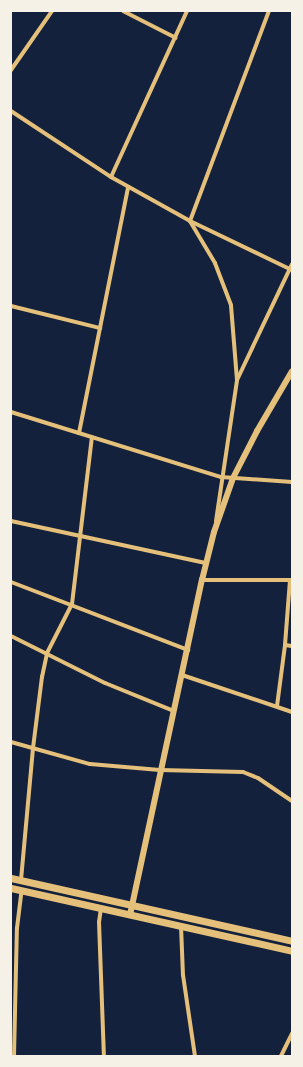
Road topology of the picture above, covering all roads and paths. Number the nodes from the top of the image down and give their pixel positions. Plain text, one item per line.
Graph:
1 (52, 11) edge
2 (123, 11) edge
3 (187, 11) edge
4 (269, 11) edge
5 (176, 38) junction
6 (11, 70) edge
7 (11, 111) edge
8 (111, 177) junction
9 (128, 187) junction
10 (190, 220) junction
11 (292, 264) edge
12 (291, 270) edge
13 (11, 306) edge
14 (100, 328) junction
15 (291, 373) edge
16 (237, 380) junction
17 (11, 412) edge
18 (79, 432) junction
19 (92, 437) junction
20 (221, 478) junction
21 (233, 478) junction
22 (292, 482) edge
23 (11, 521) edge
24 (214, 532) junction
25 (80, 536) junction
26 (206, 563) junction
27 (202, 580) junction
28 (291, 580) edge
29 (11, 582) edge
30 (72, 604) junction
31 (11, 636) edge
32 (285, 645) junction
33 (292, 646) edge
34 (188, 650) junction
35 (47, 653) junction
36 (182, 675) junction
37 (277, 706) junction
38 (174, 711) junction
39 (292, 712) edge
40 (11, 742) edge
41 (33, 748) junction
42 (160, 770) junction
43 (292, 800) edge
44 (11, 878) edge
45 (21, 880) junction
46 (11, 888) edge
47 (22, 890) junction
48 (132, 905) junction
49 (101, 908) junction
50 (130, 915) junction
51 (181, 926) junction
52 (292, 940) edge
53 (292, 951) edge
54 (292, 1033) edge
55 (14, 1056) edge
56 (104, 1056) edge
57 (196, 1056) edge
58 (281, 1056) edge

1 - 6 street
2 - 5 street
3 - 5 street
4 - 10 street
5 - 8 street
7 - 8 street
8 - 9 street
9 - 10 street
9 - 14 street
10 - 12 street
10 - 16 street
11 - 12 street
12 - 16 street
13 - 14 street
14 - 18 street
15 - 21 main road
16 - 20 street
17 - 18 street
18 - 19 street
19 - 20 street
19 - 25 street
20 - 21 street
20 - 24 street
21 - 22 street
21 - 24 main road
23 - 25 street
24 - 26 main road
25 - 26 street
25 - 30 street
26 - 27 main road
27 - 28 street
27 - 34 main road
28 - 32 street
29 - 30 street
30 - 34 street
30 - 35 street
31 - 35 street
32 - 33 street
32 - 37 street
34 - 36 main road
35 - 38 street
35 - 41 street
36 - 37 street
36 - 38 main road
37 - 39 street
38 - 42 main road
40 - 41 street
41 - 42 street
41 - 45 street
42 - 43 street
42 - 48 main road
44 - 45 highway
45 - 48 highway
46 - 47 highway
47 - 49 highway
47 - 55 street
48 - 50 main road
48 - 52 highway
49 - 50 highway
49 - 56 street
50 - 51 highway
51 - 53 highway
51 - 57 street
54 - 58 street

